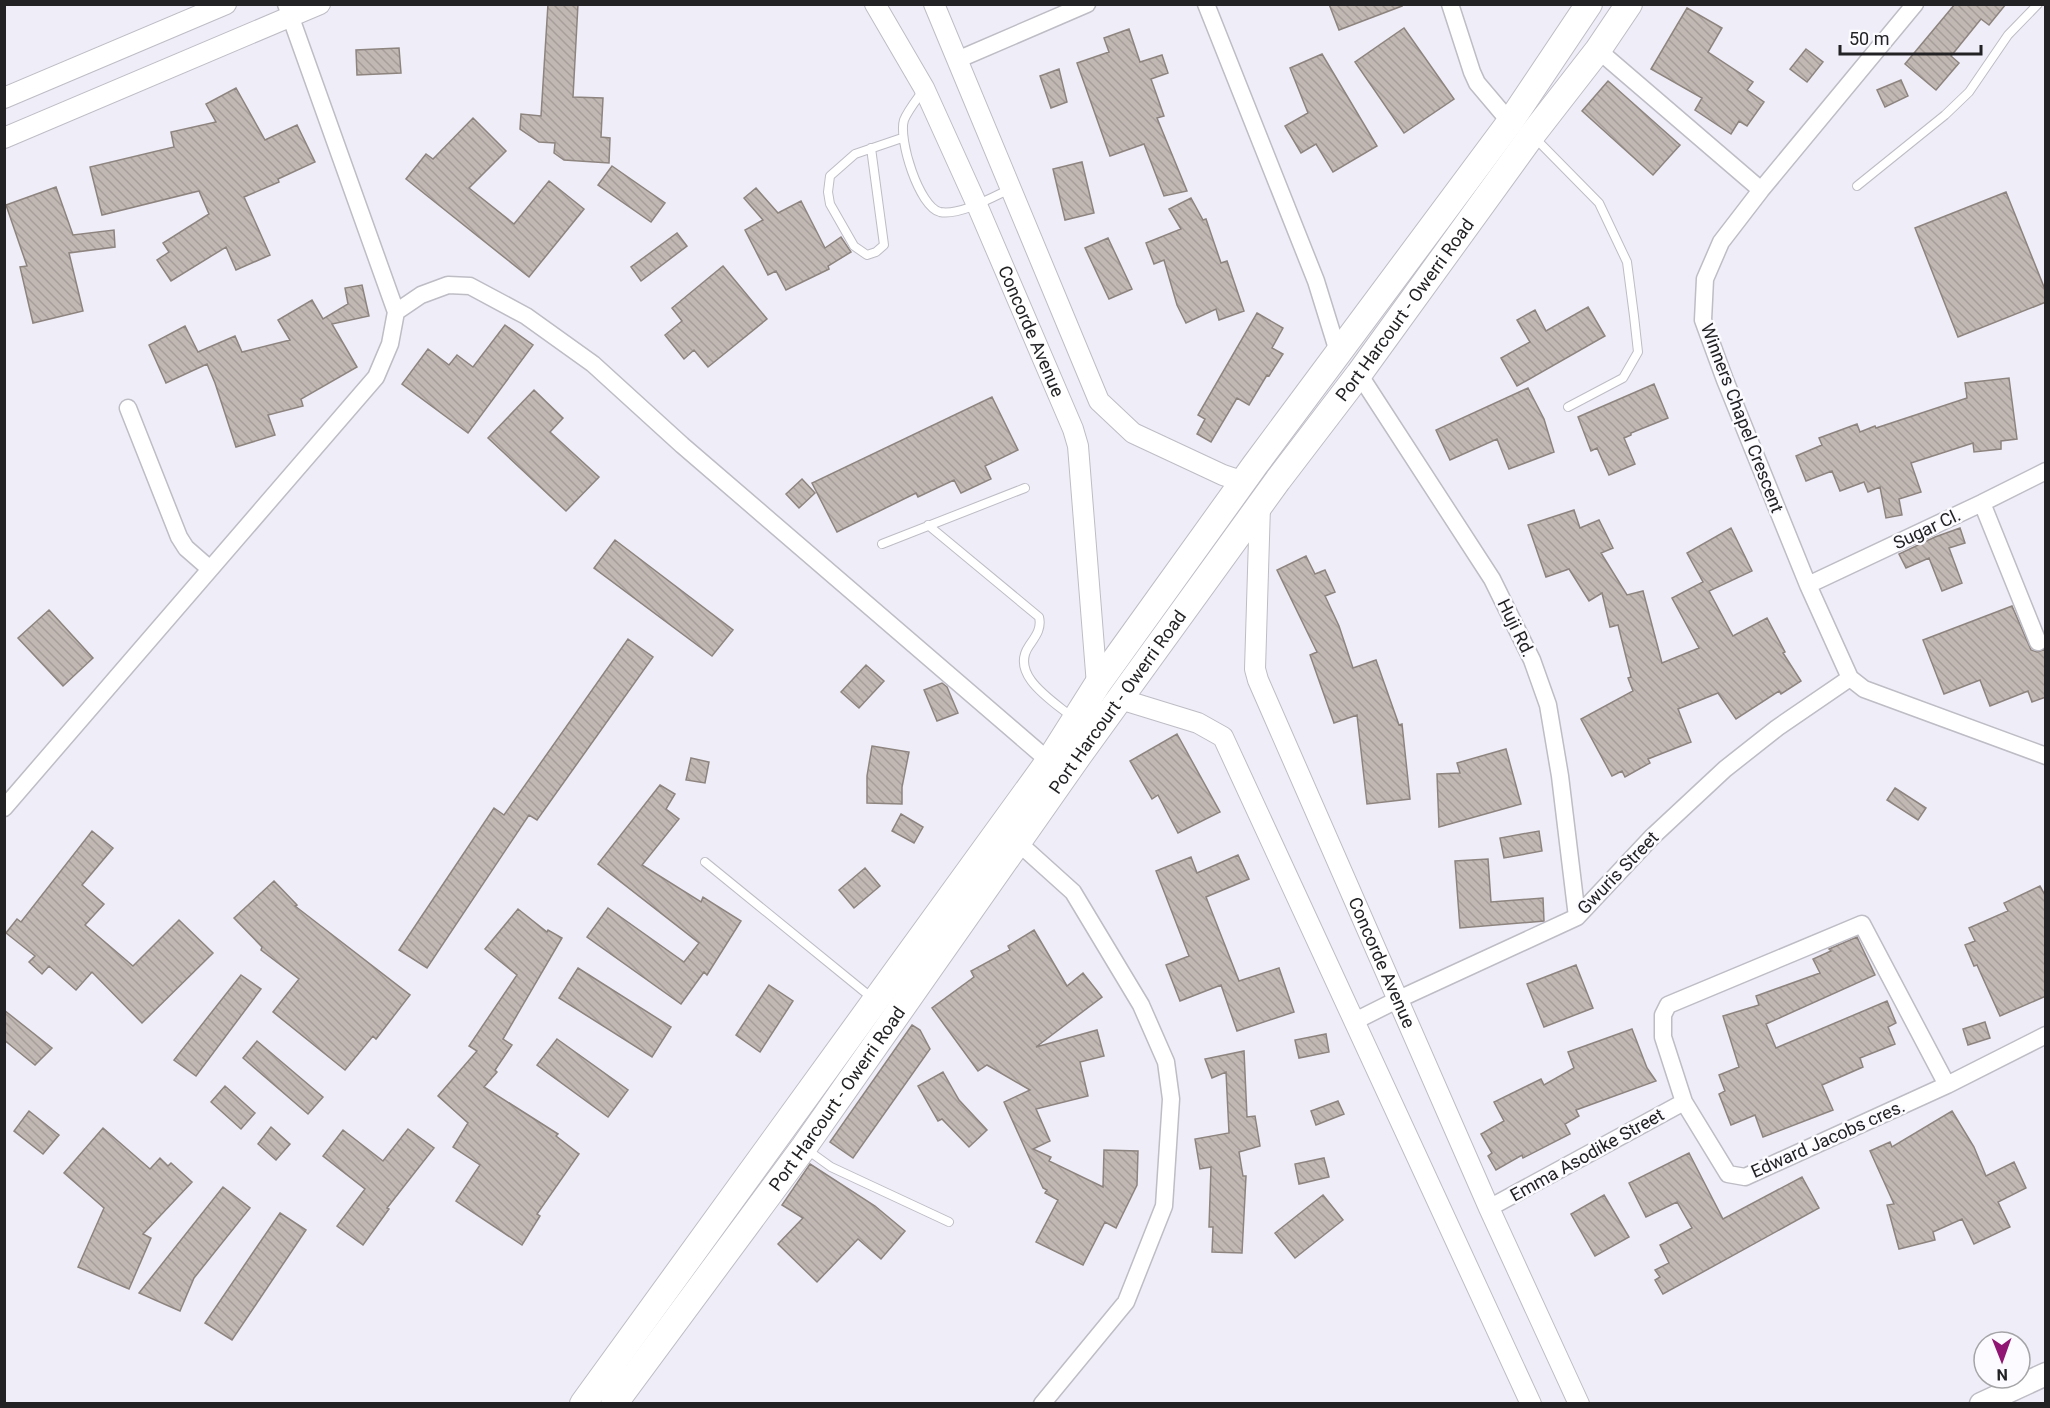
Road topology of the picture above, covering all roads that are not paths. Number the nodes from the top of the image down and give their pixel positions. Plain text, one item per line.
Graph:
1 (226, 4) edge
2 (320, 4) edge
3 (875, 4) edge
4 (934, 4) edge
5 (1087, 4) edge
6 (1450, 4) edge
7 (1589, 4) edge
8 (1629, 4) edge
9 (1915, 4) edge
10 (2038, 4) edge
11 (1210, 6) edge
12 (288, 11) edge
13 (1598, 50) junction
14 (957, 60) junction
15 (924, 88) junction
16 (4, 98) edge
17 (1510, 122) junction
18 (1532, 135) junction
19 (4, 138) edge
20 (902, 138) junction
21 (872, 148) junction
22 (1857, 186) dead end
23 (1010, 189) junction
24 (1761, 190) junction
25 (977, 205) junction
26 (396, 312) junction
27 (1338, 352) junction
28 (1359, 374) junction
29 (1568, 407) dead end
30 (128, 408) dead end
31 (2046, 471) edge
32 (1244, 482) junction
33 (1025, 488) dead end
34 (1982, 503) junction
35 (1260, 506) junction
36 (928, 525) junction
37 (882, 544) dead end
38 (210, 569) junction
39 (1808, 585) junction
40 (2037, 642) dead end
41 (1851, 678) junction
42 (1097, 685) junction
43 (1120, 699) junction
44 (1075, 720) junction
45 (2046, 756) edge
46 (1048, 761) junction
47 (4, 808) edge
48 (1009, 835) junction
49 (705, 862) dead end
50 (1577, 917) junction
51 (1399, 999) junction
52 (875, 1000) junction
53 (1355, 1021) junction
54 (2046, 1035) edge
55 (1947, 1085) junction
56 (1684, 1102) junction
57 (804, 1147) junction
58 (1490, 1208) junction
59 (949, 1222) dead end
60 (2046, 1374) edge
61 (1059, 1397) edge
62 (583, 1404) edge
63 (614, 1404) edge
64 (1042, 1404) edge
65 (1531, 1404) edge
66 (1579, 1404) edge
67 (1981, 1404) edge

1 - 16 street
2 - 12 street
3 - 15 street, Concorde Avenue
4 - 14 street, Concorde Avenue
5 - 14 street
6 - 17 street
7 - 17 main road, Port Harcourt - Owerri Road
8 - 13 main road, Port Harcourt - Owerri Road
9 - 24 street, Winners Chapel Crescent
10 - 22 lane
11 - 27 street
12 - 19 street
12 - 26 street
13 - 18 main road, Port Harcourt - Owerri Road
13 - 24 street
14 - 23 street, Concorde Avenue
15 - 20 lane
15 - 25 street, Concorde Avenue
17 - 27 main road, Port Harcourt - Owerri Road
18 - 28 main road, Port Harcourt - Owerri Road
18 - 29 lane
20 - 21 lane
20 - 25 lane
21 - 21 lane
23 - 25 lane
23 - 32 street, Concorde Avenue
24 - 39 street, Winners Chapel Crescent
25 - 42 street, Concorde Avenue
26 - 38 street
26 - 46 street
27 - 28 main road
27 - 32 main road, Port Harcourt - Owerri Road
28 - 35 main road, Port Harcourt - Owerri Road
28 - 50 street, Huji Rd.
30 - 38 street
31 - 34 street, Sugar Cl.
32 - 42 main road, Port Harcourt - Owerri Road
33 - 36 lane
34 - 39 street, Sugar Cl.
34 - 40 street
35 - 43 main road, Port Harcourt - Owerri Road
35 - 51 street, Concorde Avenue
36 - 37 lane
36 - 44 lane
38 - 47 street
39 - 41 street, Winners Chapel Crescent
41 - 45 street
41 - 50 street, Gwuris Street
42 - 44 main road, Port Harcourt - Owerri Road
43 - 48 main road, Port Harcourt - Owerri Road
43 - 53 street
44 - 46 main road, Port Harcourt - Owerri Road
46 - 48 main road, Port Harcourt - Owerri Road
48 - 52 main road, Port Harcourt - Owerri Road
48 - 57 main road, Port Harcourt - Owerri Road
48 - 61 street
49 - 52 lane
50 - 51 street, Gwuris Street
51 - 53 street, Gwuris Street
51 - 58 street, Concorde Avenue
52 - 62 main road, Port Harcourt - Owerri Road
53 - 65 street
54 - 55 street, Edward Jacobs cres.
55 - 56 street, Edward Jacobs cres.
55 - 56 street, Edward Jacobs cres.
56 - 58 street, Emma Asodike Street
57 - 59 lane
57 - 63 main road, Port Harcourt - Owerri Road
58 - 66 street, Concorde Avenue
60 - 67 main road
61 - 64 street

